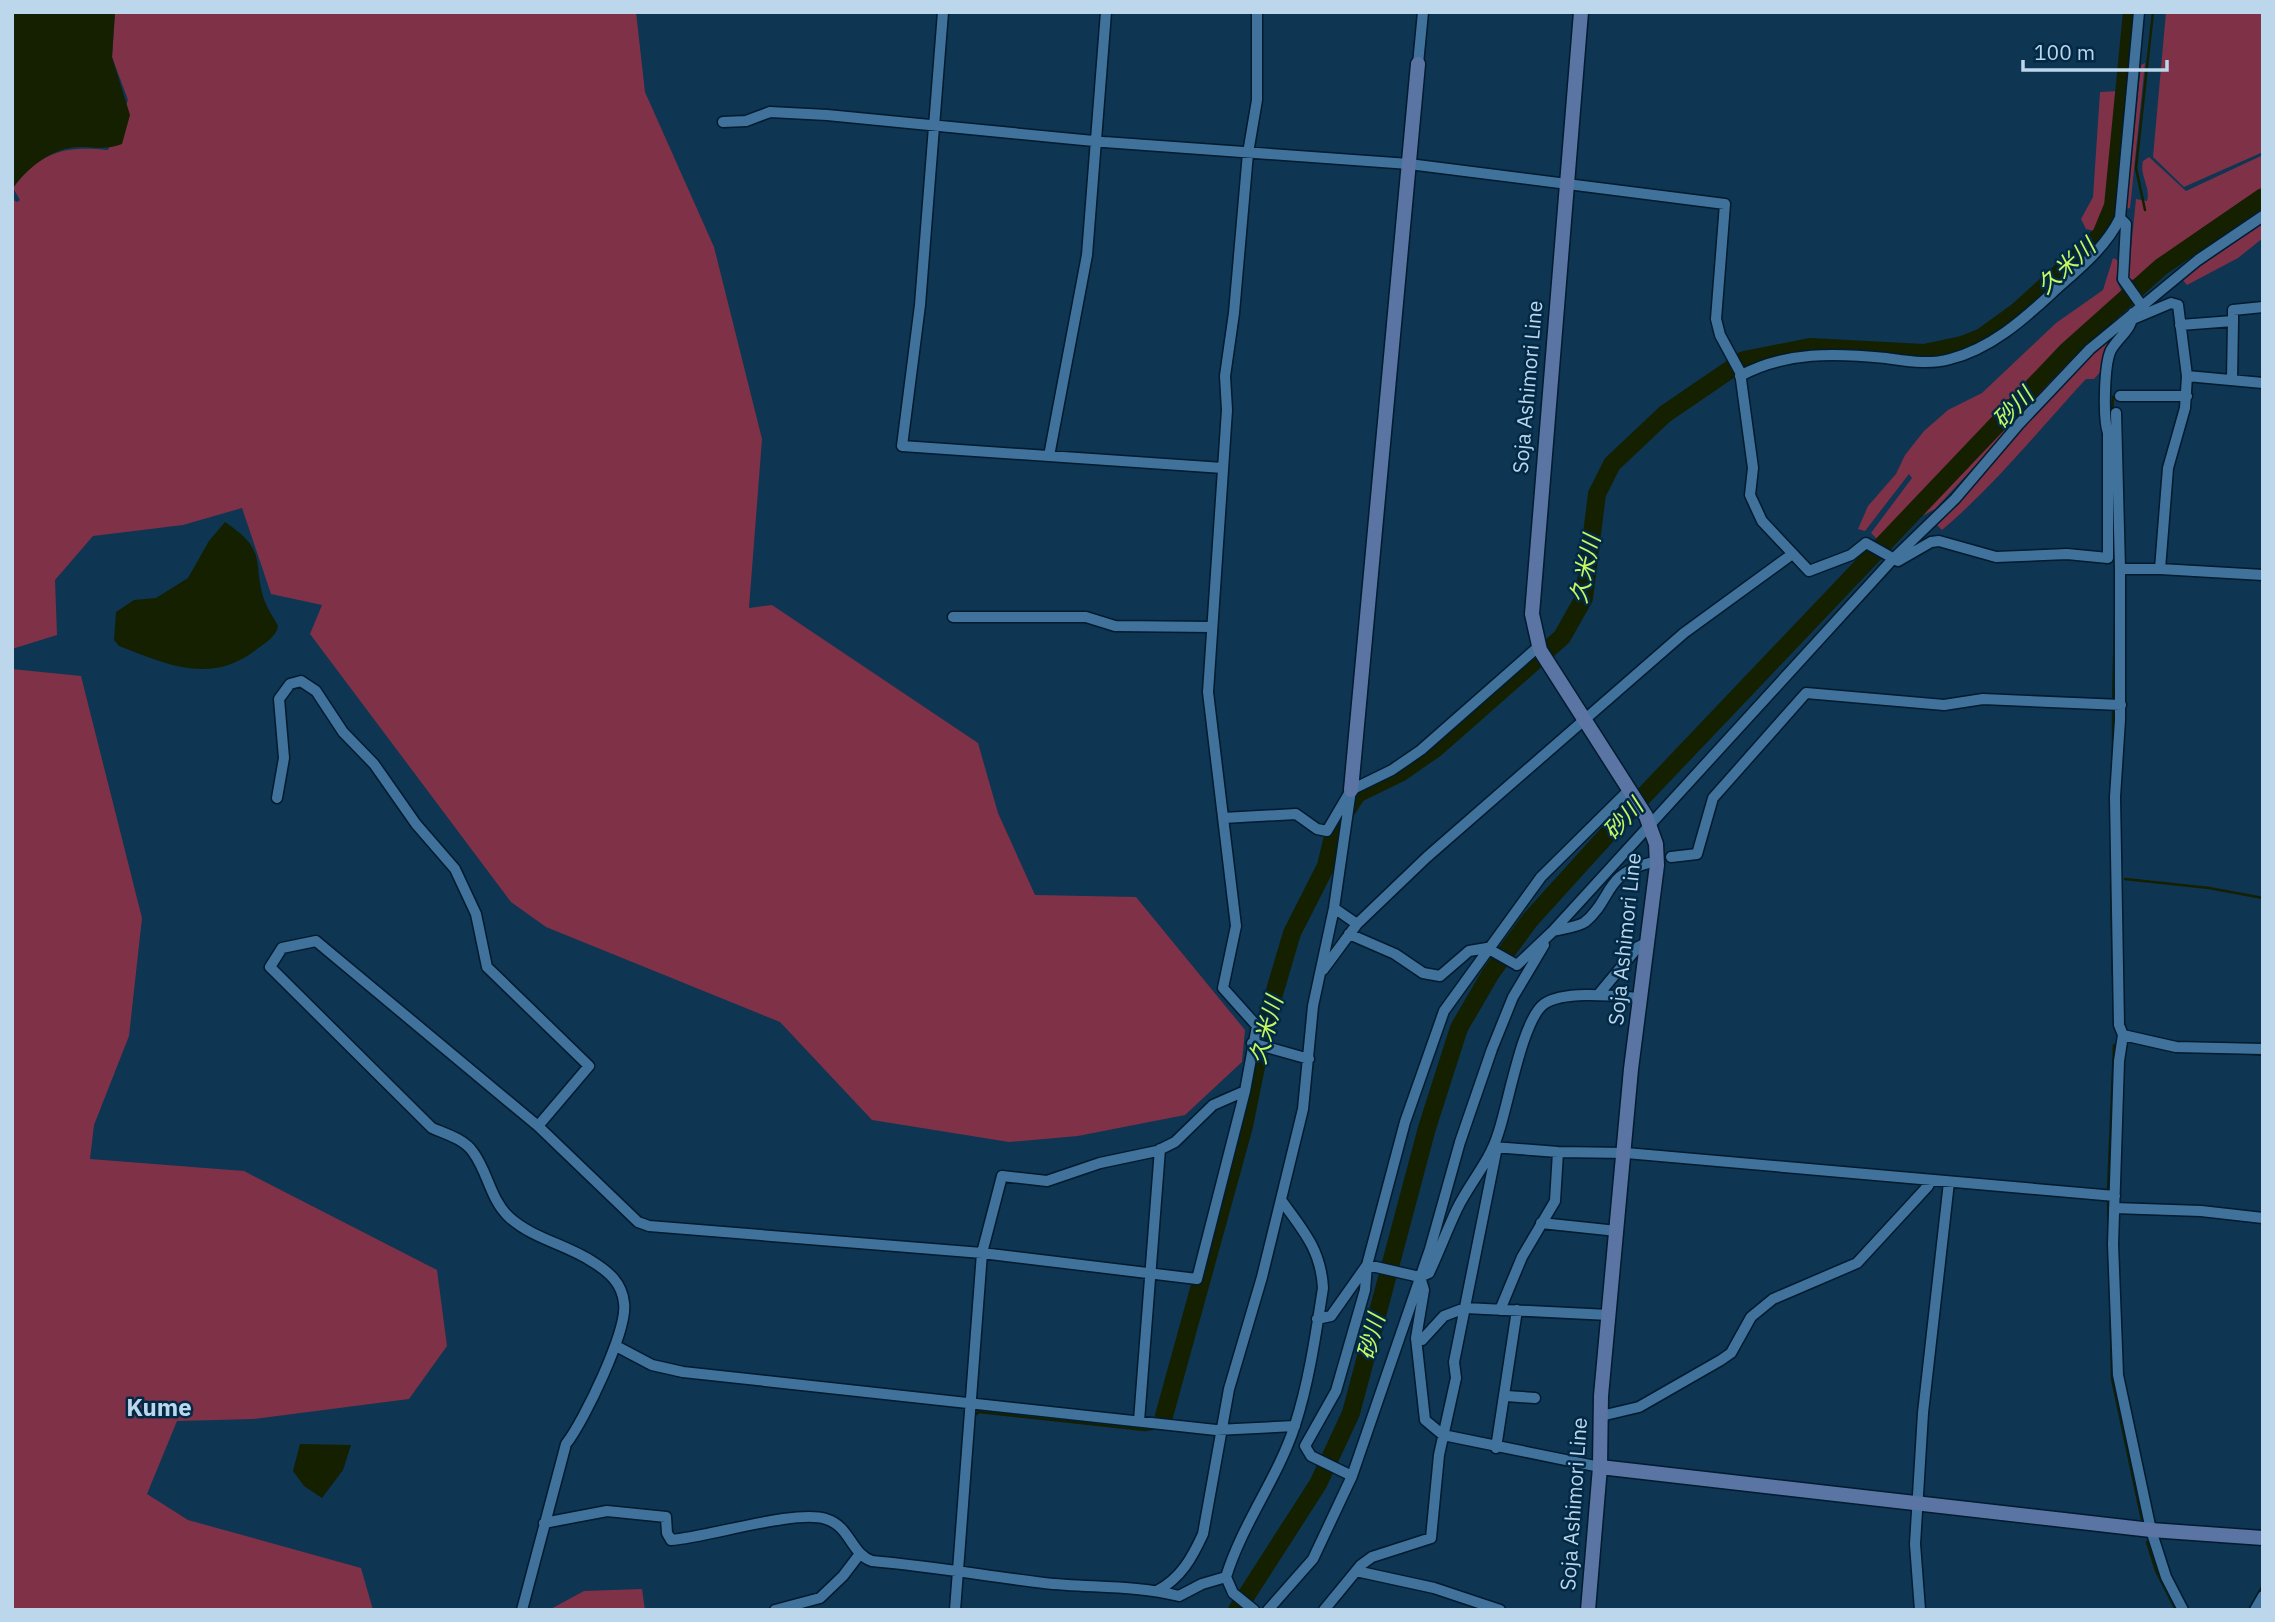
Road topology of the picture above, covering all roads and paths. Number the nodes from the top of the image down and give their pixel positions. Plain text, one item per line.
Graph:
1 (943, 12) edge
2 (1106, 12) edge
3 (1257, 12) edge
4 (1423, 12) edge
5 (1581, 12) edge
6 (2139, 12) edge
7 (1418, 64) joint
8 (723, 122) dead end
9 (934, 125) junction
10 (1094, 139) junction
11 (1248, 153) junction
12 (1409, 164) junction
13 (1568, 185) junction
14 (2263, 216) edge
15 (2120, 218) junction
16 (2263, 307) edge
17 (2137, 310) junction
18 (2233, 321) junction
19 (2180, 325) junction
20 (1740, 374) junction
21 (2188, 376) junction
22 (2232, 380) junction
23 (2263, 383) edge
24 (2120, 396) dead end
25 (2188, 396) junction
26 (2116, 413) dead end
27 (1049, 456) junction
28 (1223, 468) junction
29 (1791, 555) junction
30 (1889, 557) junction
31 (2115, 561) junction
32 (2160, 569) junction
33 (2263, 575) edge
34 (953, 617) dead end
35 (1211, 627) junction
36 (1542, 652) junction
37 (2116, 705) junction
38 (1585, 720) junction
39 (1630, 792) junction
40 (1350, 795) junction
41 (277, 798) dead end
42 (1223, 818) junction
43 (1647, 820) junction
44 (1671, 858) dead end
45 (1648, 863) dead end
46 (1334, 908) junction
47 (1357, 924) junction
48 (1552, 932) junction
49 (1349, 934) junction
50 (1646, 943) junction
51 (1487, 948) junction
52 (1517, 965) junction
53 (1319, 975) junction
54 (1519, 988) junction
55 (1598, 995) junction
56 (1639, 998) junction
57 (2123, 1035) junction
58 (1257, 1044) junction
59 (2263, 1049) edge
60 (1309, 1059) junction
61 (1245, 1091) junction
62 (538, 1126) junction
63 (1495, 1147) junction
64 (1160, 1149) junction
65 (1558, 1152) junction
66 (1626, 1153) junction
67 (1931, 1180) junction
68 (1950, 1182) junction
69 (2115, 1196) junction
70 (1281, 1200) junction
71 (2115, 1208) junction
72 (2263, 1218) edge
73 (1541, 1223) junction
74 (1617, 1231) junction
75 (982, 1253) junction
76 (1367, 1265) junction
77 (1150, 1274) junction
78 (1420, 1277) junction
79 (1465, 1308) junction
80 (1500, 1310) junction
81 (1517, 1310) junction
82 (1609, 1315) junction
83 (1317, 1319) junction
84 (1416, 1338) junction
85 (615, 1346) junction
86 (1506, 1396) junction
87 (1535, 1398) dead end
88 (970, 1404) junction
89 (1298, 1411) junction
90 (1601, 1416) junction
91 (1139, 1421) junction
92 (1295, 1426) junction
93 (1221, 1429) junction
94 (1443, 1435) junction
95 (1305, 1446) junction
96 (1496, 1448) junction
97 (1600, 1467) junction
98 (1352, 1476) junction
99 (1919, 1504) junction
100 (544, 1523) junction
101 (2151, 1530) junction
102 (2263, 1538) edge
103 (859, 1555) junction
104 (961, 1569) junction
105 (1356, 1571) junction
106 (1226, 1577) junction
107 (1157, 1591) junction
108 (2263, 1596) edge
109 (522, 1610) edge
110 (775, 1610) edge
111 (955, 1610) edge
112 (1254, 1610) edge
113 (1268, 1610) edge
114 (1324, 1610) edge
115 (1500, 1610) edge
116 (1588, 1610) edge
117 (1920, 1610) edge
118 (2183, 1610) edge
119 (2255, 1610) edge

1 - 9 street
2 - 10 street
3 - 11 street
4 - 7 street
5 - 13 main road, Soja Ashimori Line
6 - 15 street
7 - 12 main road
8 - 9 street
9 - 10 street
9 - 27 street
10 - 11 street
10 - 27 street
11 - 12 street
11 - 28 street
12 - 13 street
12 - 40 main road
13 - 20 street
13 - 36 main road, Soja Ashimori Line
14 - 17 street
15 - 17 street
15 - 20 street
16 - 18 street
17 - 19 street
17 - 30 street
17 - 31 street
18 - 19 street
18 - 22 street
19 - 21 street
20 - 29 street
21 - 22 street
21 - 25 street
22 - 23 street
24 - 25 street
25 - 32 street
26 - 31 street
27 - 28 street
28 - 35 street
29 - 30 street
29 - 38 street
30 - 31 street
30 - 43 street
31 - 32 street
31 - 37 street
32 - 33 street
34 - 35 street
35 - 42 street
36 - 38 main road, Soja Ashimori Line
36 - 40 street
37 - 44 street
37 - 57 street
38 - 39 main road, Soja Ashimori Line
38 - 47 street
39 - 43 main road, Soja Ashimori Line
39 - 51 street
40 - 42 street
40 - 46 street
41 - 62 street
42 - 58 street
43 - 48 street
43 - 50 main road, Soja Ashimori Line
45 - 48 street
46 - 47 street
46 - 53 street
47 - 49 street
48 - 52 street
48 - 54 street
49 - 51 street
49 - 53 street
50 - 55 street
50 - 56 main road, Soja Ashimori Line
51 - 52 street
51 - 76 street
52 - 54 street
53 - 60 street
54 - 78 street
55 - 56 street
55 - 63 street
56 - 66 main road, Soja Ashimori Line
57 - 59 street
57 - 69 street
58 - 60 street
58 - 61 street
60 - 70 street
61 - 64 street
61 - 77 street
62 - 75 street
62 - 85 street
63 - 65 street
63 - 78 street
63 - 79 street
64 - 75 street
64 - 77 street
65 - 66 street
65 - 73 street
66 - 67 street
66 - 74 main road, Soja Ashimori Line
67 - 68 street
67 - 90 street
68 - 69 street
68 - 99 street
69 - 71 street
70 - 83 street
70 - 93 street
71 - 72 street
71 - 101 street
73 - 74 street
73 - 80 street
74 - 82 main road, Soja Ashimori Line
75 - 77 street
75 - 88 street
76 - 78 street
76 - 83 street
76 - 95 street
77 - 91 street
78 - 84 street
78 - 98 street
79 - 80 street
79 - 84 street
79 - 94 street
80 - 81 street
81 - 82 street
81 - 86 street
82 - 90 main road, Soja Ashimori Line
83 - 89 street
84 - 94 street
85 - 88 street
85 - 100 street
86 - 87 street
86 - 96 street
88 - 91 street
88 - 104 street
89 - 92 street
89 - 95 street
90 - 97 main road, Soja Ashimori Line
91 - 93 street
92 - 93 street
92 - 106 street
93 - 107 street
94 - 96 street
94 - 105 street
95 - 98 street
96 - 97 street
97 - 99 main road
97 - 116 main road, Soja Ashimori Line
98 - 113 street
99 - 101 main road
99 - 117 street
100 - 103 street
100 - 109 street
101 - 102 main road
101 - 118 street
103 - 104 street
103 - 110 street
104 - 107 street
104 - 111 street
105 - 114 street
105 - 115 street
106 - 107 street
106 - 112 street
108 - 119 street

